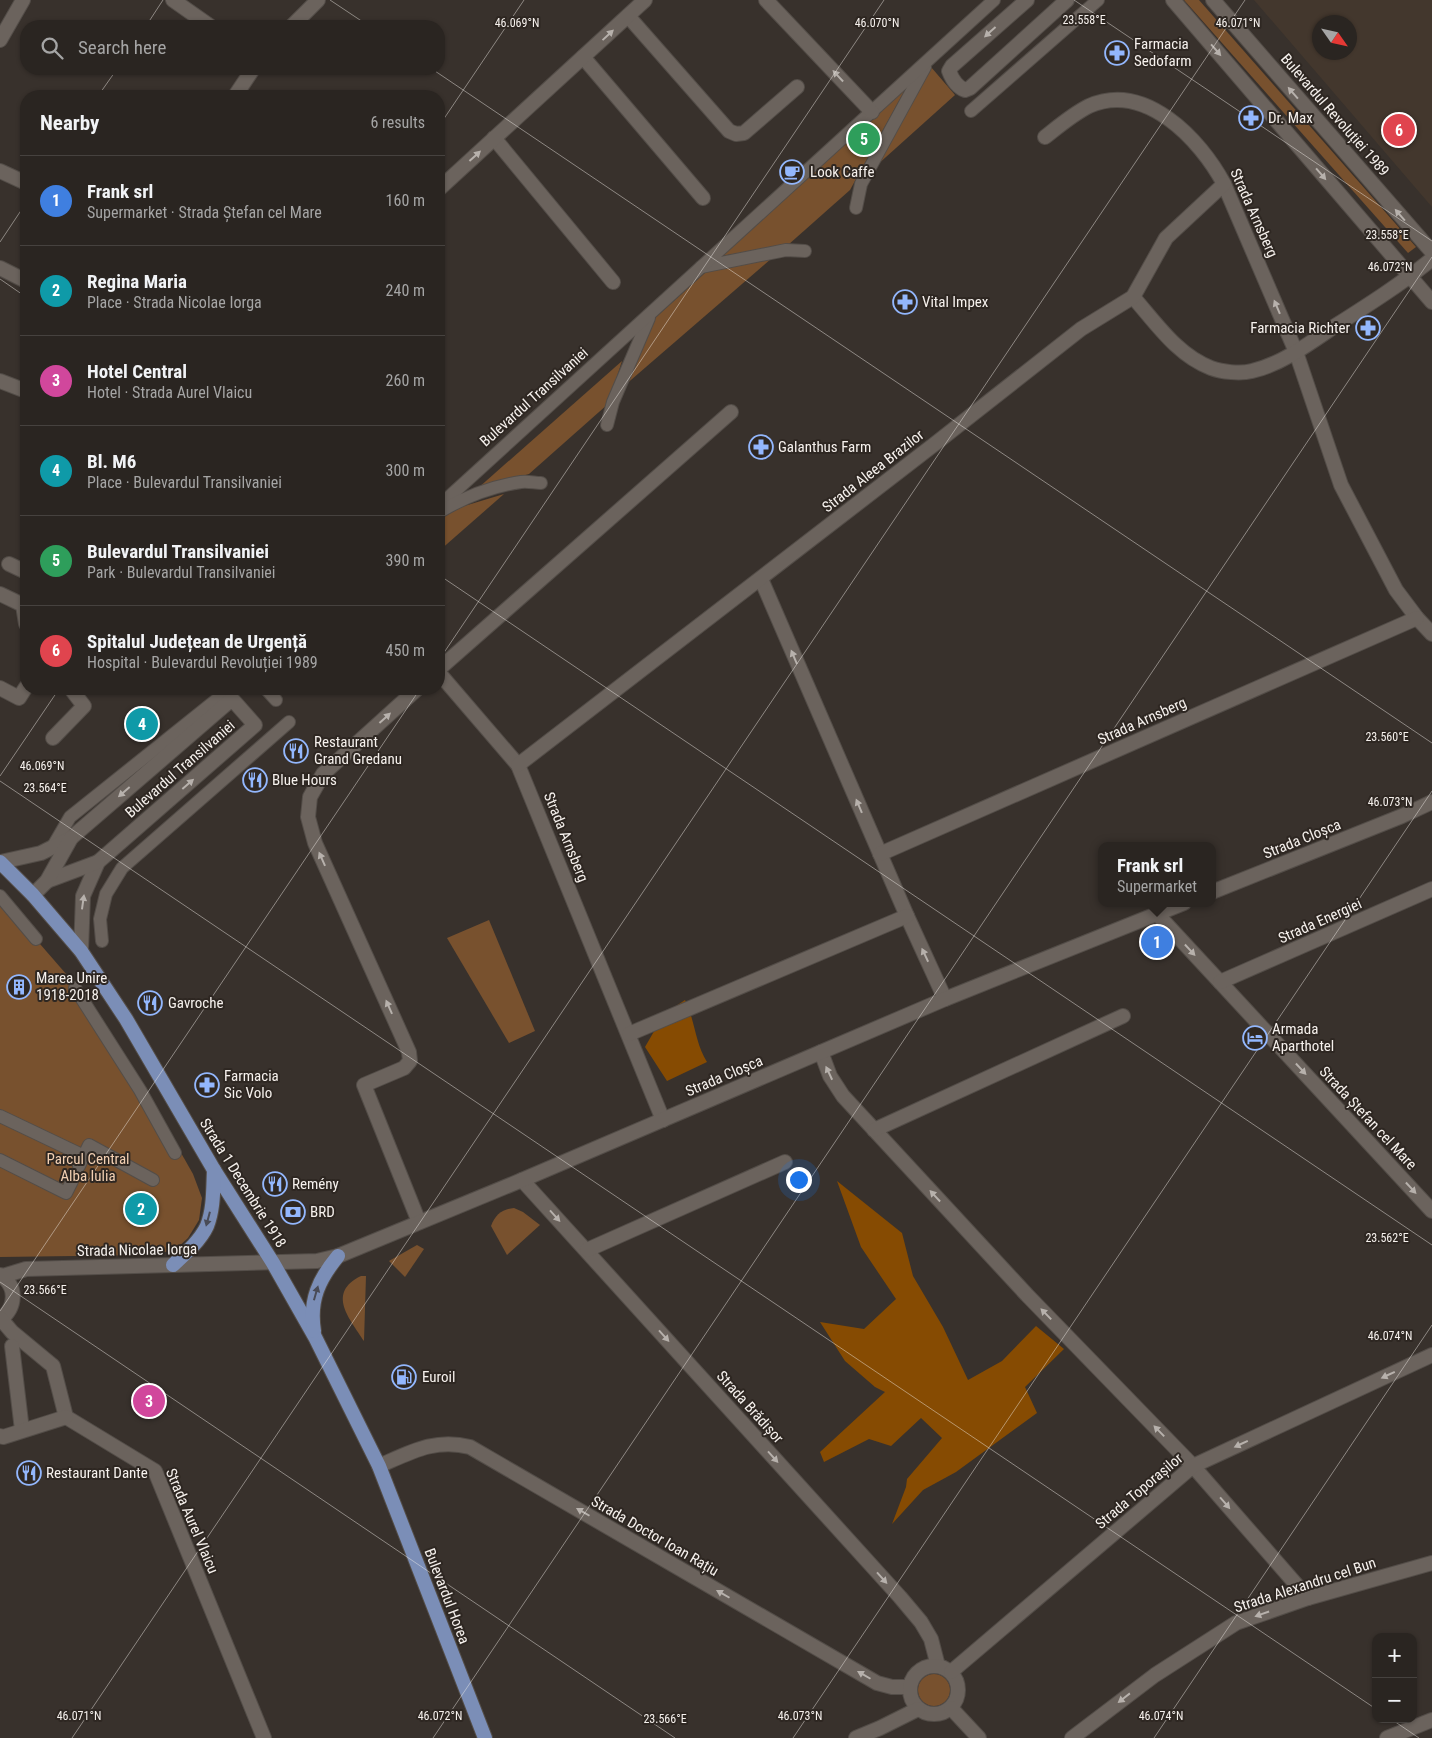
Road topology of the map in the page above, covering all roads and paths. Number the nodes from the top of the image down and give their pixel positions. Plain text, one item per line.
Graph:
1 (23, 0) edge
2 (172, 0) edge
3 (318, 0) edge
4 (645, 0) edge
5 (766, 0) edge
6 (994, 0) edge
7 (1027, 0) edge
8 (1068, 0) edge
9 (1098, 0) edge
10 (1173, 0) edge
11 (1213, 0) edge
12 (628, 16) junction
13 (201, 20) edge
14 (298, 20) edge
15 (0, 40) edge
16 (583, 57) junction
17 (930, 59) junction
18 (249, 75) edge
19 (797, 87) dead end
20 (239, 90) edge
21 (971, 111) dead end
22 (872, 112) junction
23 (1045, 137) dead end
24 (494, 138) junction
25 (0, 171) edge
26 (20, 180) edge
27 (445, 183) edge
28 (1224, 184) junction
29 (703, 198) dead end
30 (856, 208) dead end
31 (805, 251) dead end
32 (1432, 252) edge
33 (1432, 259) edge
34 (701, 267) junction
35 (0, 268) edge
36 (1410, 277) junction
37 (20, 279) edge
38 (614, 282) dead end
39 (1133, 296) junction
40 (1432, 302) edge
41 (651, 313) junction
42 (1296, 352) junction
43 (0, 381) edge
44 (20, 389) edge
45 (731, 412) dead end
46 (607, 425) dead end
47 (541, 483) dead end
48 (445, 501) edge
49 (445, 509) edge
50 (9, 564) dead end
51 (20, 569) edge
52 (760, 579) junction
53 (0, 594) edge
54 (20, 601) edge
55 (1417, 618) junction
56 (1432, 634) edge
57 (445, 666) edge
58 (445, 678) edge
59 (0, 688) edge
60 (21, 695) edge
61 (76, 695) edge
62 (222, 695) edge
63 (271, 695) edge
64 (410, 695) edge
65 (276, 700) dead end
66 (289, 722) dead end
67 (53, 738) dead end
68 (518, 765) junction
69 (1432, 802) edge
70 (71, 838) junction
71 (52, 848) junction
72 (880, 854) junction
73 (0, 862) edge
74 (98, 862) junction
75 (47, 881) junction
76 (1432, 889) edge
77 (1216, 890) edge
78 (33, 895) junction
79 (0, 896) edge
80 (1174, 907) edge
81 (1157, 914) junction
82 (907, 916) junction
83 (36, 939) dead end
84 (102, 941) dead end
85 (80, 951) junction
86 (1220, 982) junction
87 (75, 988) dead end
88 (945, 999) junction
89 (1123, 1016) dead end
90 (629, 1034) junction
91 (821, 1052) junction
92 (0, 1116) edge
93 (663, 1120) junction
94 (874, 1130) junction
95 (175, 1153) dead end
96 (0, 1160) edge
97 (785, 1162) dead end
98 (214, 1170) junction
99 (153, 1180) dead end
100 (522, 1180) junction
101 (72, 1181) dead end
102 (1432, 1211) edge
103 (419, 1222) junction
104 (587, 1250) junction
105 (338, 1256) junction
106 (273, 1263) junction
107 (173, 1265) junction
108 (1, 1276) edge
109 (0, 1320) edge
110 (315, 1337) junction
111 (26, 1343) junction
112 (6, 1348) edge
113 (1432, 1354) edge
114 (66, 1417) junction
115 (22, 1430) junction
116 (0, 1436) edge
117 (379, 1466) junction
118 (1193, 1466) junction
119 (1432, 1563) edge
120 (1308, 1598) junction
121 (944, 1669) junction
122 (910, 1687) junction
123 (951, 1708) junction
124 (918, 1709) junction
125 (1432, 1720) edge
126 (264, 1738) edge
127 (485, 1738) edge
128 (856, 1738) edge
129 (979, 1738) edge
130 (1072, 1738) edge
131 (1387, 1738) edge

1 - 15 street
2 - 13 street
3 - 14 street
4 - 12 street
22 -> 5 street
6 - 17 street, Bulevardul Transilvaniei
7 -> 8 street
9 - 21 street
10 -> 36 street
32 -> 11 street, Bulevardul Revoluției 1989
16 -> 12 street
12 - 19 street
16 - 24 street
16 - 29 street
17 - 22 street, Bulevardul Transilvaniei
17 - 30 street, Bulevardul Transilvaniei
18 - 20 street
22 - 34 street, Bulevardul Transilvaniei
23 - 28 street, Strada Arnsberg
27 -> 24 street
24 - 38 street
25 - 26 street
28 - 39 street, Strada Aleea Brazilor
42 -> 28 street, Strada Arnsberg
31 - 34 street
33 - 36 street
34 - 41 street, Bulevardul Transilvaniei
35 - 37 street
36 - 40 street
36 - 42 street
39 - 42 street
39 - 52 street, Strada Aleea Brazilor
41 - 46 street, Bulevardul Transilvaniei
41 - 48 street, Bulevardul Transilvaniei
42 - 55 street, Strada Arnsberg
43 - 44 street
45 - 57 street
47 - 49 street
50 - 51 street
52 - 68 street, Strada Aleea Brazilor
72 -> 52 street
53 - 54 street
55 - 56 street, Strada Arnsberg
55 - 72 street, Strada Arnsberg
58 - 68 street, Strada Arnsberg
59 - 60 street
61 - 67 street
62 - 71 street, Bulevardul Transilvaniei
63 - 65 street
103 -> 64 street
66 - 84 street
68 - 90 street, Strada Arnsberg
69 - 77 street, Strada Cloșca
70 - 71 street, Bulevardul Transilvaniei
74 -> 70 street, Bulevardul Transilvaniei
70 - 75 street, Bulevardul Transilvaniei
71 - 73 street, Bulevardul Transilvaniei
72 - 82 street
73 - 78 main road, Strada 1 Decembrie 1918
74 - 75 street, Bulevardul Transilvaniei
85 -> 74 street, Bulevardul Transilvaniei
75 - 78 street, Bulevardul Transilvaniei
76 - 86 street, Strada Energiei
78 - 85 main road, Strada 1 Decembrie 1918
79 - 83 street
80 - 81 street, Strada Cloșca
81 -> 86 street, Strada Ștefan cel Mare
81 - 88 street, Strada Cloșca
88 -> 82 street
82 - 90 street
85 - 98 main road, Strada 1 Decembrie 1918
86 -> 102 street, Strada Ștefan cel Mare
87 - 95 street
88 - 91 street, Strada Cloșca
89 - 94 street
90 - 93 street, Strada Arnsberg
91 - 93 street, Strada Cloșca
94 -> 91 street
92 - 99 street
93 - 100 street, Strada Cloșca
118 -> 94 street
96 - 101 street
97 - 104 street
98 - 106 main road, Strada 1 Decembrie 1918
98 -> 107 main road
100 - 103 street, Strada Cloșca
100 -> 104 street, Strada Brădișor
103 - 105 street, Strada Cloșca
104 -> 121 street, Strada Brădișor
105 - 106 street, Strada Cloșca
110 -> 105 main road
106 - 107 street, Strada Nicolae Iorga
106 - 110 main road, Strada 1 Decembrie 1918
107 - 108 street, Strada Nicolae Iorga
108 - 109 street, Strada Nicolae Iorga
109 - 111 street
110 - 117 main road, Strada 1 Decembrie 1918
111 - 112 street
111 - 114 street
112 - 115 street
113 -> 118 street, Strada Toporașilor
114 - 115 street
114 - 126 street, Strada Aurel Vlaicu
115 - 116 street
122 -> 117 street, Strada Doctor Ioan Rațiu
117 - 127 main road, Bulevardul Horea
118 -> 120 street
118 - 121 street, Strada Toporașilor
119 - 120 street, Strada Alexandru cel Bun
120 -> 130 street, Strada Alexandru cel Bun
121 - 122 street
121 - 123 street
122 - 124 street
123 - 124 street
123 - 129 street
124 - 128 street
125 - 131 street

